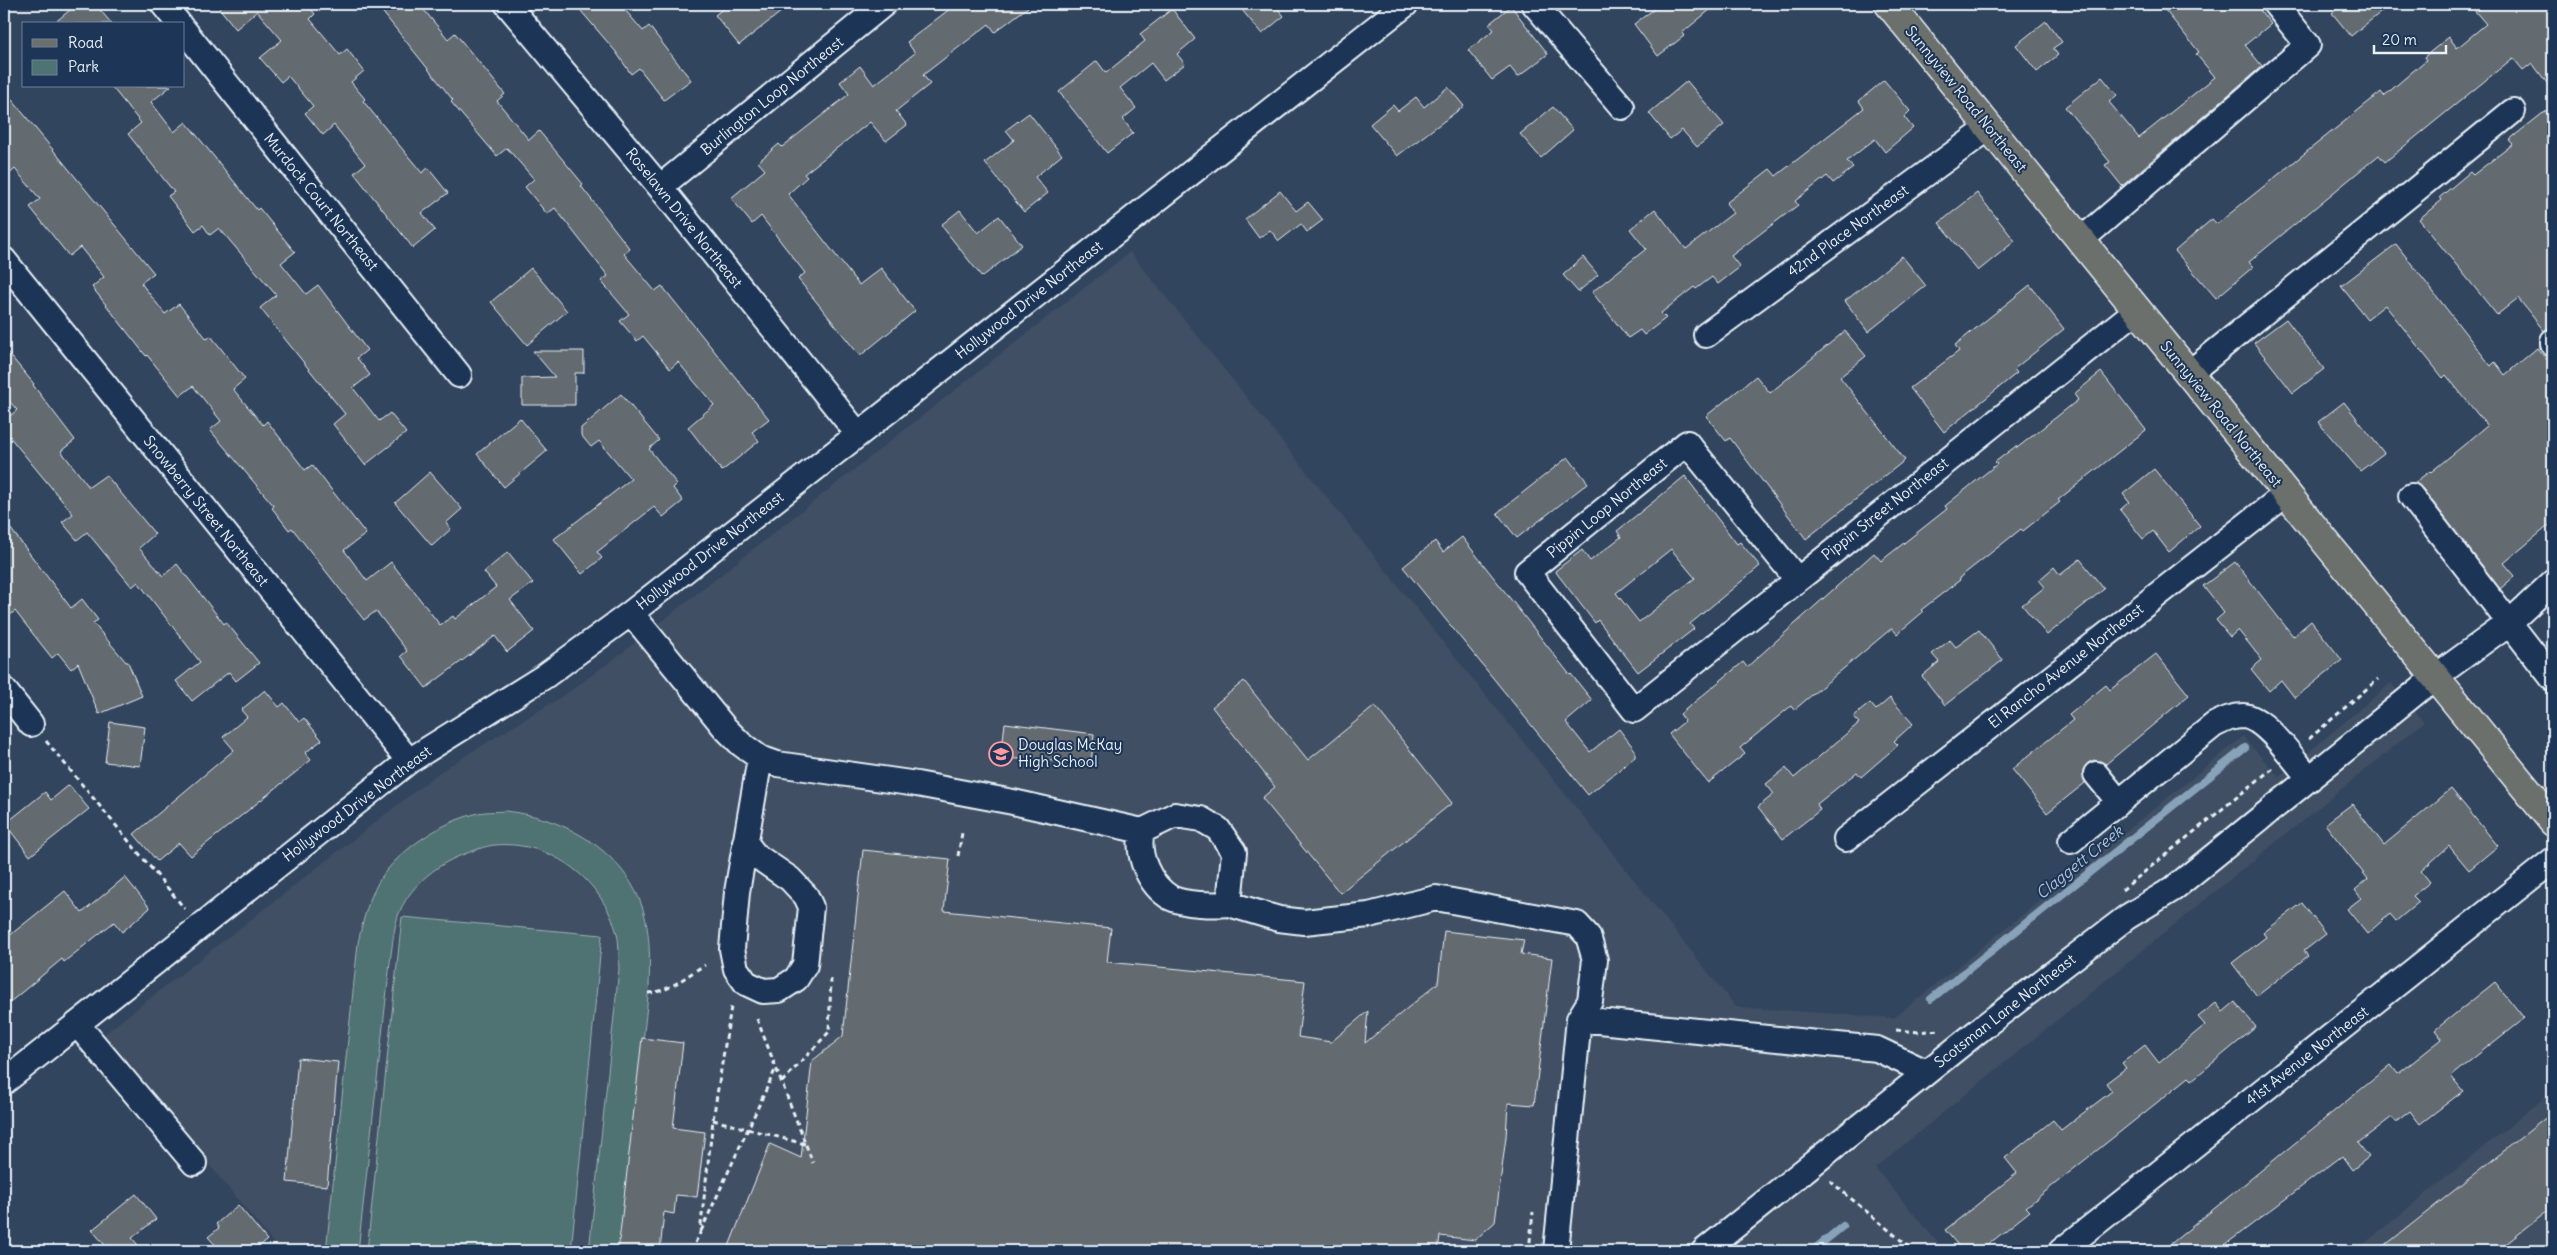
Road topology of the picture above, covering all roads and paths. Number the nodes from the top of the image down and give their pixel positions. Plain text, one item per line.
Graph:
1 (163, 4) edge
2 (507, 4) edge
3 (884, 4) edge
4 (1406, 4) edge
5 (1534, 4) edge
6 (1890, 4) edge
7 (2275, 4) edge
8 (177, 22) edge
9 (185, 31) edge
10 (1622, 107) dead end
11 (2512, 111) dead end
12 (1990, 127) junction
13 (660, 187) junction
14 (2080, 241) junction
15 (4, 260) edge
16 (2137, 310) junction
17 (1706, 335) dead end
18 (2188, 374) junction
19 (458, 375) dead end
20 (858, 434) junction
21 (2286, 494) junction
22 (2411, 496) dead end
23 (1796, 578) junction
24 (2553, 582) edge
25 (631, 614) junction
26 (2509, 622) junction
27 (2435, 677) junction
28 (2378, 679) dead end
29 (2553, 679) edge
30 (4, 690) edge
31 (1634, 710) joint
32 (30, 724) joint
33 (2289, 755) junction
34 (760, 758) junction
35 (409, 761) junction
36 (2096, 774) dead end
37 (2310, 778) junction
38 (2119, 802) junction
39 (2553, 822) edge
40 (1142, 831) junction
41 (962, 833) dead end
42 (1846, 839) dead end
43 (2072, 841) dead end
44 (745, 842) junction
45 (958, 856) dead end
46 (2553, 860) edge
47 (2120, 892) dead end
48 (1229, 904) junction
49 (199, 926) junction
50 (705, 965) dead end
51 (831, 979) dead end
52 (648, 993) dead end
53 (731, 1008) dead end
54 (757, 1019) dead end
55 (1579, 1019) junction
56 (77, 1024) junction
57 (1890, 1029) dead end
58 (1940, 1030) dead end
59 (776, 1068) junction
60 (1926, 1072) junction
61 (4, 1082) edge
62 (782, 1082) junction
63 (713, 1120) junction
64 (747, 1129) junction
65 (806, 1144) junction
66 (194, 1163) dead end
67 (813, 1163) dead end
68 (1814, 1163) junction
69 (1534, 1203) dead end
70 (700, 1233) junction
71 (692, 1251) edge
72 (1529, 1251) edge
73 (1556, 1251) edge
74 (1704, 1251) edge
75 (1914, 1251) edge
76 (2062, 1251) edge

1 - 8 street
2 - 13 street, Roselawn Drive Northeast
3 - 13 street, Burlington Loop Northeast
4 - 20 street, Hollywood Drive Northeast
5 - 10 street
6 - 12 main road, Sunnyview Road Northeast
7 - 14 street
9 - 19 street, Murdock Court Northeast
11 - 18 street
12 - 14 main road, Sunnyview Road Northeast
12 - 17 street, 42nd Place Northeast
13 - 20 street, Roselawn Drive Northeast
14 - 16 main road, Sunnyview Road Northeast
15 - 35 street, Snowberry Street Northeast
16 - 18 main road, Sunnyview Road Northeast
16 - 23 street, Pippin Street Northeast
18 - 21 main road, Sunnyview Road Northeast
20 - 25 street, Hollywood Drive Northeast
21 - 27 main road, Sunnyview Road Northeast
21 - 42 street, El Rancho Avenue Northeast
22 - 26 street
23 - 31 street, Pippin Street Northeast
23 - 31 street, Pippin Loop Northeast
24 - 26 street, Scotsman Lane Northeast
25 - 34 street
25 - 35 street, Hollywood Drive Northeast
26 - 27 street, Scotsman Lane Northeast
26 - 29 street
27 - 37 street, Scotsman Lane Northeast
27 - 39 main road, Sunnyview Road Northeast
28 - 33 path
30 - 32 street
32 - 49 path
33 - 37 street
33 - 38 street
33 - 47 path
34 - 40 street
34 - 44 street
35 - 49 street, Hollywood Drive Northeast
36 - 38 street
37 - 60 street, Scotsman Lane Northeast
38 - 43 street
40 - 48 street
40 - 48 street
41 - 45 path
44 - 44 street
46 - 76 street, 41st Avenue Northeast
48 - 55 street
49 - 56 street, Hollywood Drive Northeast
50 - 52 path
51 - 62 path
53 - 63 path
54 - 59 path
55 - 60 street
55 - 73 street
56 - 61 street, Hollywood Drive Northeast
56 - 66 street
57 - 58 path
59 - 62 path
59 - 64 path
60 - 68 street, Scotsman Lane Northeast
62 - 65 path
63 - 64 path
63 - 70 path
64 - 65 path
64 - 70 path
65 - 67 path
68 - 74 street, Scotsman Lane Northeast
68 - 75 path
69 - 72 path
70 - 71 path

